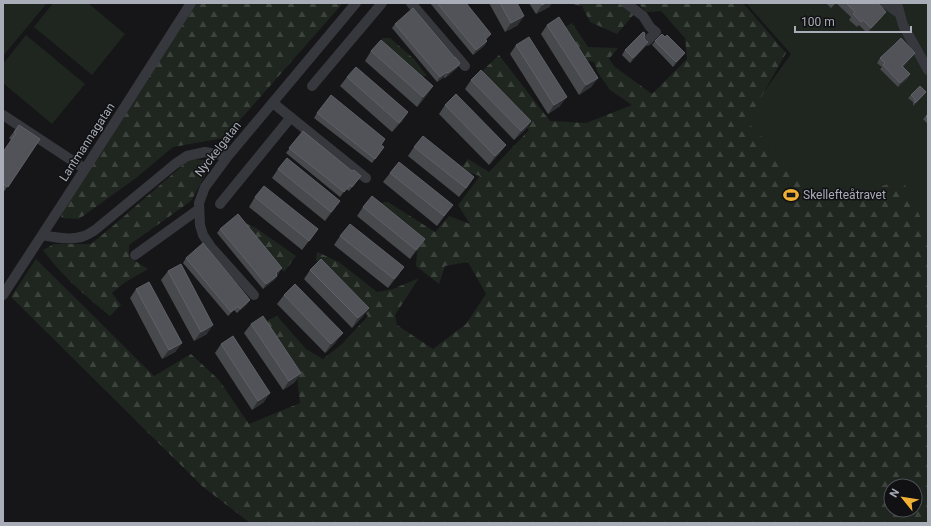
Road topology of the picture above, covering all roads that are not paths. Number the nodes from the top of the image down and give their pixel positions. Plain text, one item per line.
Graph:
1 (191, 3) edge
2 (356, 3) edge
3 (382, 3) edge
4 (411, 3) edge
5 (626, 3) edge
6 (885, 3) edge
7 (897, 3) edge
8 (900, 14) junction
9 (647, 41) edge
10 (465, 66) dead end
11 (928, 70) edge
12 (312, 86) dead end
13 (273, 102) junction
14 (3, 115) edge
15 (291, 117) junction
16 (228, 156) junction
17 (85, 169) junction
18 (366, 178) dead end
19 (220, 204) dead end
20 (199, 209) junction
21 (42, 235) junction
22 (135, 255) dead end
23 (3, 295) edge
24 (254, 295) dead end

1 - 17 street, Lantmannagatan
2 - 13 street, Nyckelgatan
3 - 12 street
4 - 10 street
5 - 9 street
6 - 8 street
7 - 8 street
8 - 11 street
13 - 15 street
13 - 16 street, Nyckelgatan
14 - 17 street
15 - 18 street
15 - 19 street
16 - 20 street, Nyckelgatan
16 - 21 street
17 - 21 street, Lantmannagatan
20 - 22 street
20 - 24 street, Nyckelgatan
21 - 23 street, Lantmannagatan

